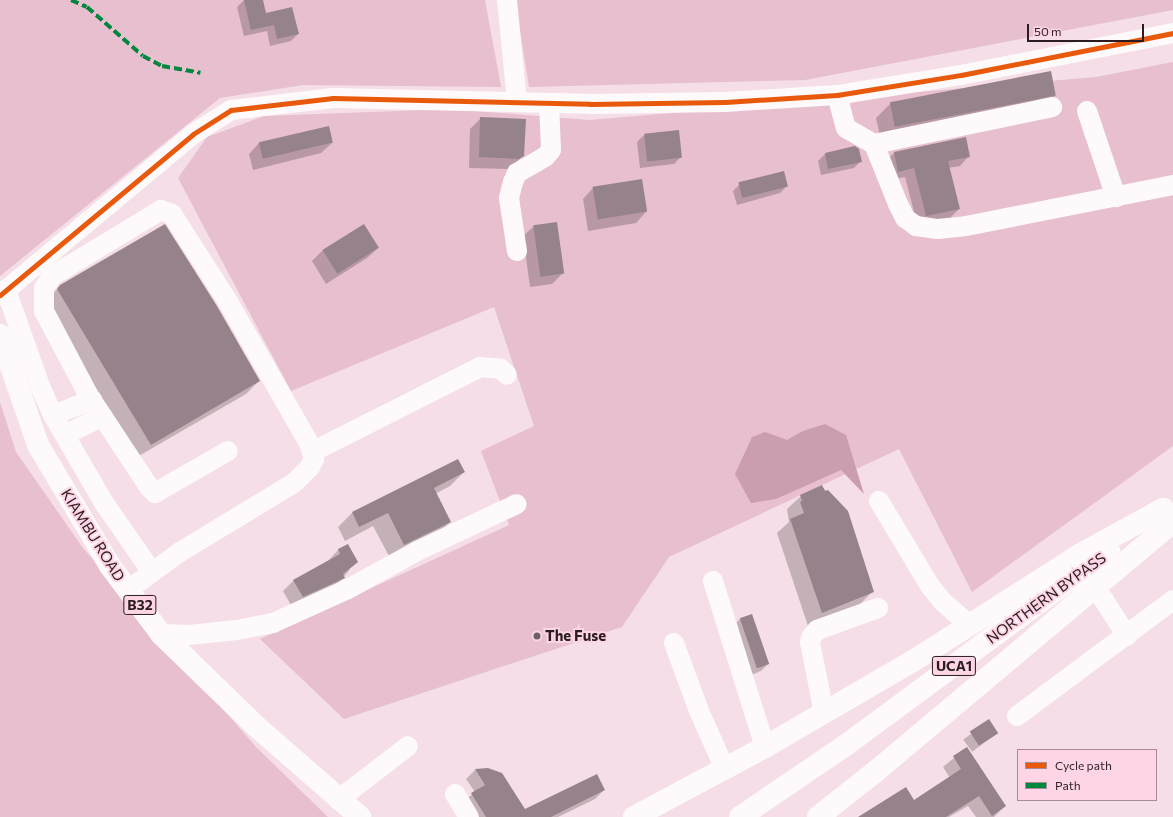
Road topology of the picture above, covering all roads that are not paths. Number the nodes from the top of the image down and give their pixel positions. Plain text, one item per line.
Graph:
1 (507, 0) edge
2 (1173, 33) edge
3 (837, 95) junction
4 (517, 102) junction
5 (549, 103) junction
6 (1052, 107) dead end
7 (1087, 111) dead end
8 (874, 144) junction
9 (1173, 185) edge
10 (1116, 197) junction
11 (517, 251) dead end
12 (3, 292) edge
13 (0, 335) edge
14 (507, 375) dead end
15 (97, 408) junction
16 (53, 415) junction
17 (65, 435) junction
18 (228, 451) dead end
19 (312, 452) junction
20 (879, 501) dead end
21 (517, 504) dead end
22 (1170, 511) edge
23 (152, 572) junction
24 (713, 582) dead end
25 (1096, 588) junction
26 (128, 590) junction
27 (1173, 600) edge
28 (878, 608) dead end
29 (968, 624) junction
30 (162, 634) junction
31 (1127, 636) junction
32 (674, 643) dead end
33 (824, 713) junction
34 (1017, 716) dead end
35 (408, 746) dead end
36 (766, 747) junction
37 (725, 769) junction
38 (455, 794) dead end
39 (338, 800) junction
40 (360, 817) edge
41 (469, 817) edge
42 (634, 817) edge
43 (740, 817) edge
44 (818, 817) edge

1 - 4 street
2 - 3 street
3 - 5 street
3 - 8 street
4 - 5 street
4 - 12 street
5 - 11 street
6 - 8 street
7 - 10 street
8 - 10 street
9 - 10 street
12 - 16 street
13 - 26 main road, KIAMBU ROAD / B32
14 - 19 street
15 - 16 street
15 - 17 street
15 - 18 street
15 - 19 street
16 - 17 street
17 - 23 street
19 - 23 street
20 - 29 street
21 - 30 street
22 - 25 main road
22 - 29 main road
22 - 43 main road, NORTHERN BYPASS / UCA1
23 - 26 street
24 - 36 street
25 - 31 street
25 - 44 main road
26 - 30 main road, KIAMBU ROAD / B32
27 - 31 street
28 - 33 street
29 - 33 main road
30 - 39 main road, KIAMBU ROAD / B32
31 - 34 street
32 - 37 street
33 - 36 main road
35 - 39 street
36 - 37 main road
37 - 42 main road
38 - 41 street
39 - 40 main road, KIAMBU ROAD / B32

